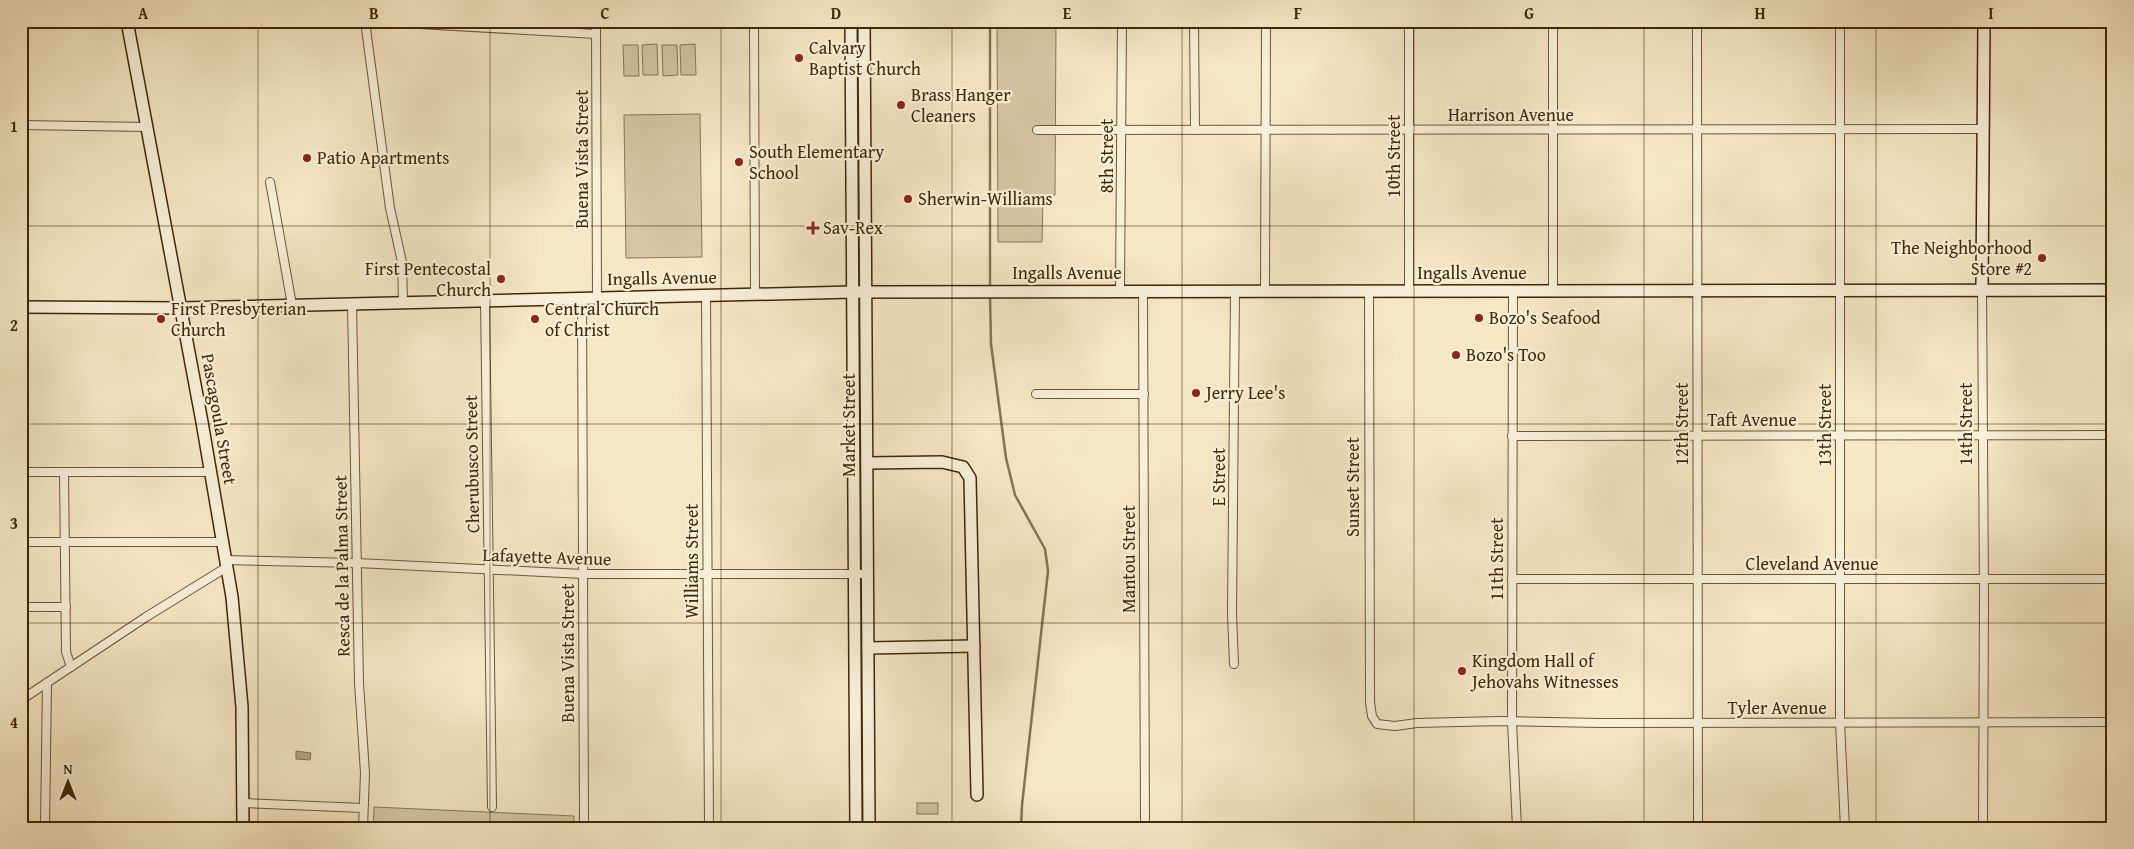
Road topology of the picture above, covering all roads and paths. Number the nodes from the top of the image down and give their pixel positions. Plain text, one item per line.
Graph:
1 (127, 21) edge
2 (366, 21) edge
3 (596, 21) edge
4 (754, 21) edge
5 (852, 21) edge
6 (864, 21) edge
7 (1122, 21) edge
8 (1194, 21) edge
9 (1266, 21) edge
10 (1409, 21) edge
11 (1553, 21) edge
12 (1697, 21) edge
13 (1840, 21) edge
14 (1984, 21) edge
15 (407, 22) edge
16 (596, 34) junction
17 (21, 125) edge
18 (147, 127) junction
19 (1697, 129) junction
20 (1840, 129) junction
21 (1984, 129) junction
22 (1037, 130) dead end
23 (1122, 130) junction
24 (1195, 130) junction
25 (1266, 130) junction
26 (1409, 130) junction
27 (1553, 130) junction
28 (270, 182) dead end
29 (1982, 289) junction
30 (1235, 290) junction
31 (1266, 290) junction
32 (1513, 290) junction
33 (1553, 290) junction
34 (1697, 290) junction
35 (1840, 290) junction
36 (2113, 290) edge
37 (1120, 291) junction
38 (1143, 291) junction
39 (1369, 291) junction
40 (1409, 291) junction
41 (853, 292) junction
42 (866, 292) junction
43 (755, 294) junction
44 (706, 295) junction
45 (582, 298) junction
46 (597, 298) junction
47 (485, 300) junction
48 (404, 302) junction
49 (352, 304) junction
50 (292, 305) junction
51 (21, 307) edge
52 (181, 308) junction
53 (1036, 394) dead end
54 (1144, 394) junction
55 (1697, 435) junction
56 (1840, 435) junction
57 (1984, 435) junction
58 (2113, 435) edge
59 (1512, 436) junction
60 (867, 463) junction
61 (21, 472) edge
62 (64, 472) junction
63 (210, 472) junction
64 (21, 542) edge
65 (65, 542) junction
66 (223, 542) junction
67 (227, 563) junction
68 (357, 563) junction
69 (489, 570) junction
70 (583, 574) junction
71 (708, 574) junction
72 (854, 574) junction
73 (868, 574) junction
74 (1512, 579) junction
75 (1697, 579) junction
76 (1840, 579) junction
77 (1984, 579) junction
78 (2113, 579) edge
79 (21, 607) edge
80 (66, 607) junction
81 (974, 646) junction
82 (868, 648) junction
83 (1234, 664) dead end
84 (71, 667) junction
85 (47, 683) junction
86 (21, 700) edge
87 (1441, 722) joint
88 (1512, 722) junction
89 (1698, 722) junction
90 (1984, 722) junction
91 (2113, 722) edge
92 (1840, 723) junction
93 (977, 795) dead end
94 (244, 804) junction
95 (492, 807) dead end
96 (363, 808) junction
97 (45, 828) edge
98 (243, 828) edge
99 (363, 828) edge
100 (584, 828) edge
101 (709, 828) edge
102 (856, 828) edge
103 (869, 828) edge
104 (1145, 828) edge
105 (1517, 828) edge
106 (1698, 828) edge
107 (1845, 828) edge
108 (1983, 828) edge

1 - 18 street, Pascagoula Street
2 - 15 street
2 - 48 street
3 - 16 street, Buena Vista Street
4 - 43 street
5 - 41 street, Market Street
6 - 42 street, Market Street
7 - 23 street, 8th Street
8 - 24 street
9 - 25 street
10 - 26 street, 10th Street
11 - 27 street
12 - 19 street, 12th Street
13 - 20 street, 13th Street
14 - 21 street, 14th Street
15 - 16 street
16 - 46 street, Buena Vista Street
17 - 18 street
18 - 52 street, Pascagoula Street
19 - 20 street, Harrison Avenue
19 - 27 street, Harrison Avenue
19 - 34 street, 12th Street
20 - 21 street, Harrison Avenue
20 - 35 street, 13th Street
21 - 29 street, 14th Street
22 - 23 street, Harrison Avenue
23 - 24 street, Harrison Avenue
23 - 37 street, 8th Street
24 - 25 street, Harrison Avenue
25 - 26 street, Harrison Avenue
25 - 31 street
26 - 27 street, Harrison Avenue
26 - 40 street, 10th Street
27 - 33 street
28 - 50 street
29 - 35 street, Ingalls Avenue
29 - 36 street, Ingalls Avenue
29 - 57 street, 14th Street
30 - 31 street, Ingalls Avenue
30 - 38 street, Ingalls Avenue
30 - 83 street, E Street
31 - 39 street, Ingalls Avenue
32 - 33 street, Ingalls Avenue
32 - 40 street, Ingalls Avenue
32 - 59 street, 11th Street
33 - 34 street, Ingalls Avenue
34 - 35 street, Ingalls Avenue
34 - 55 street, 12th Street
35 - 56 street, 13th Street
37 - 38 street, Ingalls Avenue
37 - 42 street, Ingalls Avenue
38 - 54 street, Mantou Street
39 - 40 street, Ingalls Avenue
39 - 87 street, Sunset Street
41 - 42 street, Ingalls Avenue
41 - 43 street, Ingalls Avenue
41 - 72 street, Market Street
42 - 60 street, Market Street
43 - 44 street, Ingalls Avenue
44 - 46 street, Ingalls Avenue
44 - 71 street, Williams Street
45 - 46 street, Ingalls Avenue
45 - 47 street, Ingalls Avenue
45 - 70 street, Buena Vista Street
47 - 48 street, Ingalls Avenue
47 - 69 street, Cherubusco Street
48 - 49 street, Ingalls Avenue
49 - 50 street, Ingalls Avenue
49 - 68 street, Resca de la Palma Street
50 - 52 street, Ingalls Avenue
51 - 52 street, Ingalls Avenue
52 - 63 street, Pascagoula Street
53 - 54 street
54 - 104 street, Mantou Street
55 - 56 street, Taft Avenue
55 - 59 street, Taft Avenue
55 - 75 street, 12th Street
56 - 57 street, Taft Avenue
56 - 76 street, 13th Street
57 - 58 street, Taft Avenue
57 - 77 street, 14th Street
59 - 74 street, 11th Street
60 - 73 street, Market Street
60 - 81 street
61 - 62 street
62 - 63 street
62 - 65 street
63 - 66 street, Pascagoula Street
64 - 65 street
65 - 66 street
65 - 80 street
66 - 67 street, Pascagoula Street
67 - 68 street, Lafayette Avenue
67 - 84 street
67 - 94 street, Pascagoula Street
68 - 69 street, Lafayette Avenue
68 - 96 street, Resca de la Palma Street
69 - 70 street, Lafayette Avenue
69 - 95 street, Cherubusco Street
70 - 71 street, Lafayette Avenue
70 - 100 street, Buena Vista Street
71 - 72 street, Lafayette Avenue
71 - 101 street, Williams Street
72 - 73 street, Lafayette Avenue
72 - 102 street, Market Street
73 - 82 street, Market Street
74 - 75 street, Cleveland Avenue
74 - 88 street, 11th Street
75 - 76 street, Cleveland Avenue
75 - 89 street, 12th Street
76 - 77 street, Cleveland Avenue
76 - 92 street, 13th Street
77 - 78 street, Cleveland Avenue
77 - 90 street, 14th Street
79 - 80 street
80 - 84 street
81 - 82 street
81 - 93 street
82 - 103 street, Market Street
84 - 85 street
85 - 86 street
85 - 97 street
87 - 88 street, Tyler Avenue
88 - 89 street, Tyler Avenue
88 - 105 street, 11th Street
89 - 92 street, Tyler Avenue
89 - 106 street, 12th Street
90 - 91 street, Tyler Avenue
90 - 92 street, Tyler Avenue
90 - 108 street, 14th Street
92 - 107 street, 13th Street
94 - 96 street
94 - 98 street, Pascagoula Street
96 - 99 street, Resca de la Palma Street

